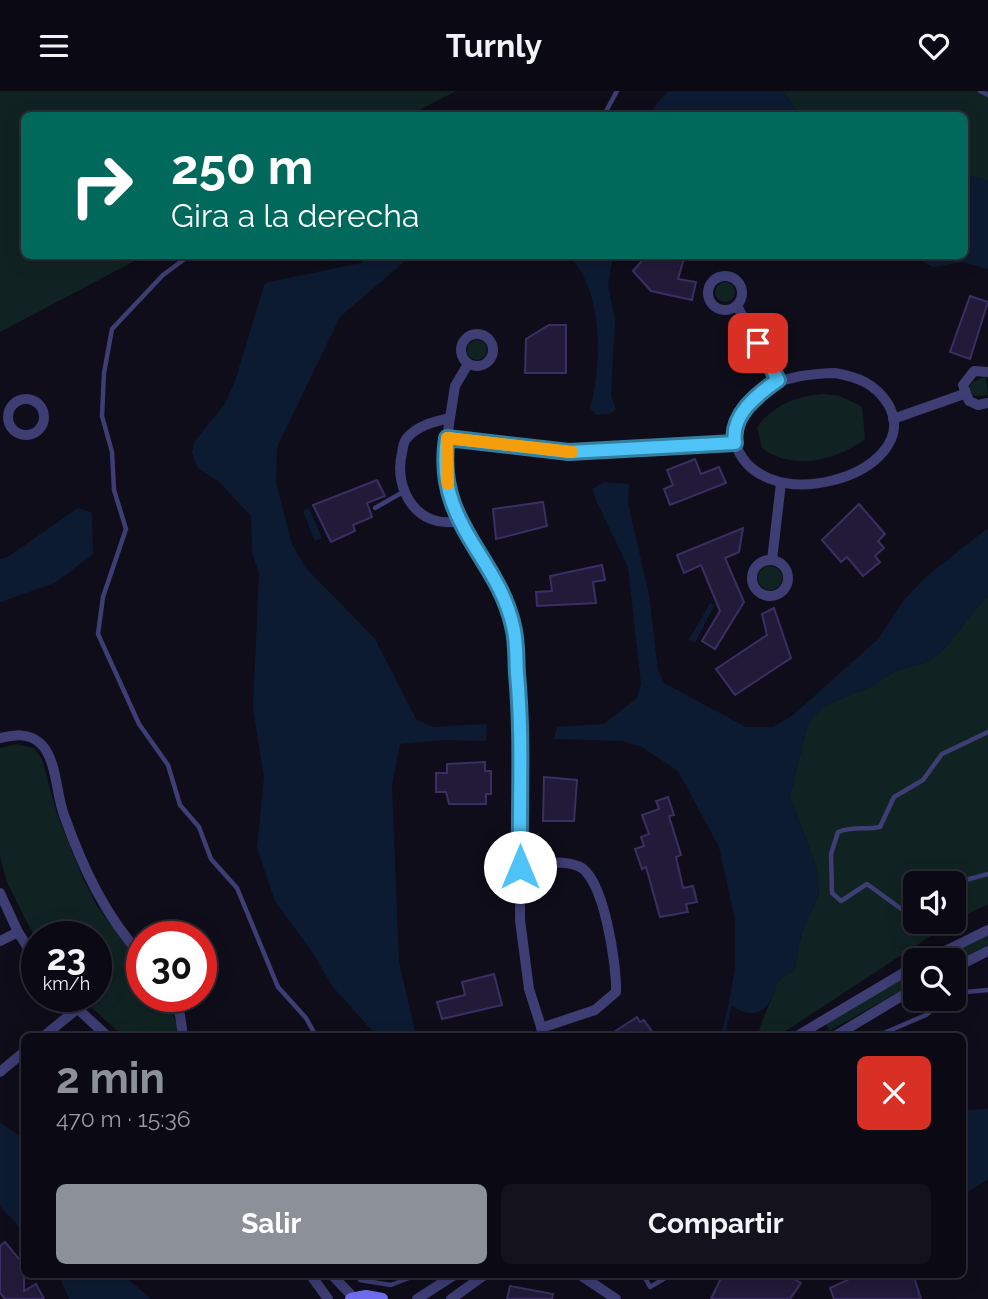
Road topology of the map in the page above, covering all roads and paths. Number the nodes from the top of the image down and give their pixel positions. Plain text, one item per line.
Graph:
1 (617, 91) edge
2 (980, 91) edge
3 (988, 95) edge
4 (606, 112) edge
5 (185, 259) edge
6 (737, 306) dead end
7 (468, 364) dead end
8 (988, 372) edge
9 (778, 380) junction
10 (964, 394) junction
11 (988, 403) edge
12 (450, 418) junction
13 (893, 419) junction
14 (11, 427) dead end
15 (0, 433) edge
16 (447, 438) junction
17 (735, 443) junction
18 (781, 484) junction
19 (404, 491) junction
20 (374, 508) dead end
21 (459, 521) junction
22 (772, 560) dead end
23 (988, 733) edge
24 (0, 738) edge
25 (520, 867) junction
26 (988, 874) edge
27 (966, 880) edge
28 (0, 893) edge
29 (903, 910) edge
30 (988, 930) edge
31 (18, 932) junction
32 (126, 935) edge
33 (21, 937) edge
34 (0, 941) edge
35 (951, 948) edge
36 (988, 951) edge
37 (966, 962) edge
38 (903, 973) edge
39 (988, 990) edge
40 (966, 992) edge
41 (903, 995) edge
42 (931, 1011) edge
43 (73, 1012) edge
44 (80, 1012) edge
45 (178, 1012) edge
46 (543, 1032) edge
47 (48, 1033) edge
48 (104, 1033) edge
49 (183, 1033) edge
50 (314, 1033) edge
51 (802, 1033) edge
52 (840, 1033) edge
53 (884, 1033) edge
54 (21, 1054) edge
55 (0, 1072) edge
56 (313, 1278) edge
57 (334, 1278) edge
58 (342, 1278) edge
59 (360, 1278) edge
60 (409, 1278) edge
61 (450, 1278) edge
62 (480, 1278) edge
63 (585, 1278) edge
64 (645, 1278) edge
65 (665, 1278) edge
66 (349, 1296) edge
67 (328, 1299) edge
68 (382, 1299) edge
69 (417, 1299) edge
70 (451, 1299) edge
71 (616, 1299) edge

1 - 4 lane
2 - 3 lane
5 - 50 lane
6 - 9 street
7 - 12 street
8 - 10 street
9 - 13 street
9 - 17 street
10 - 11 street
10 - 13 street
12 - 16 street
12 - 19 street
13 - 18 street
14 - 15 street
16 - 17 street
16 - 21 street
17 - 18 street
18 - 22 street
19 - 20 lane
19 - 21 street
21 - 25 street
23 - 29 lane
24 - 32 street
25 - 46 street
25 - 46 street
26 - 27 lane
28 - 31 street
30 - 35 street
31 - 33 street
31 - 34 street
36 - 37 street
38 - 51 street
39 - 40 lane
41 - 52 street
42 - 53 lane
43 - 47 street
44 - 48 street
45 - 49 street
54 - 55 street
56 - 67 street
57 - 66 street
58 - 66 street
59 - 60 lane
61 - 69 street
62 - 70 street
63 - 71 street
64 - 65 lane
66 - 68 street

